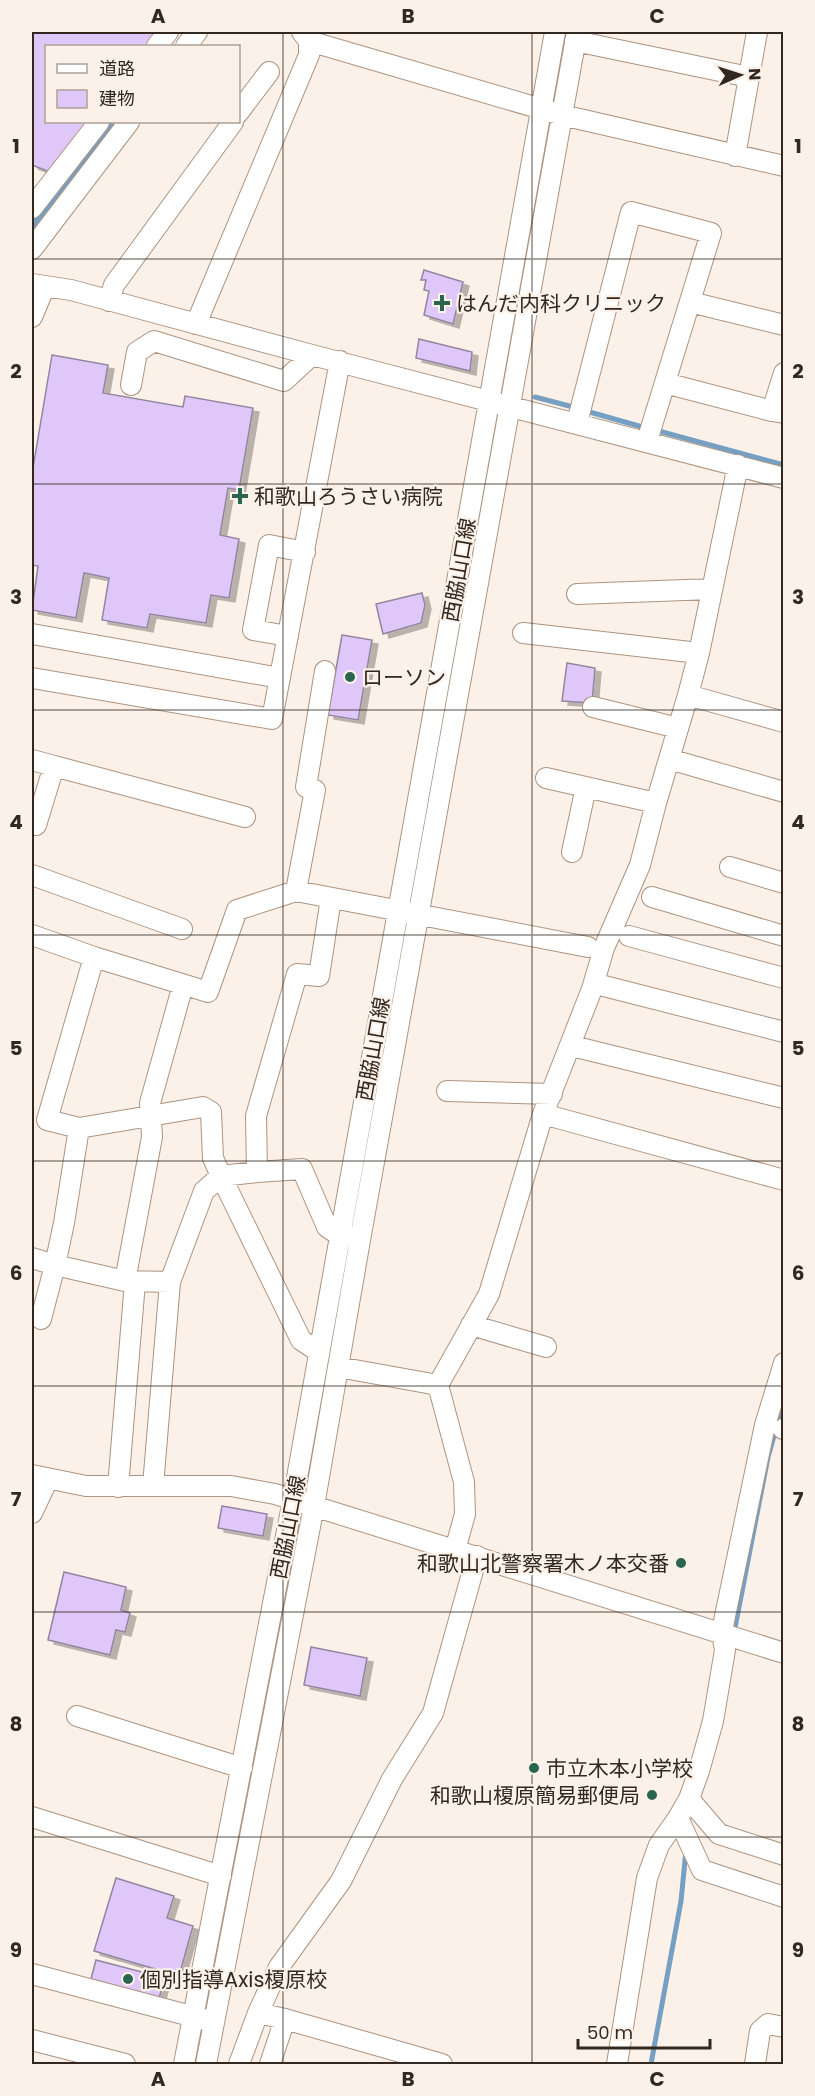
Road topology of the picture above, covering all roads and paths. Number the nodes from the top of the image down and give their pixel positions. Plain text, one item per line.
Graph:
1 (168, 32) edge
2 (197, 32) edge
3 (757, 32) edge
4 (549, 33) edge
5 (306, 36) edge
6 (576, 36) edge
7 (158, 45) edge
8 (187, 45) edge
9 (268, 72) dead end
10 (749, 77) junction
11 (240, 110) edge
12 (541, 110) junction
13 (562, 115) junction
14 (98, 123) edge
15 (128, 123) edge
16 (231, 123) edge
17 (735, 156) junction
18 (783, 166) edge
19 (32, 208) edge
20 (32, 249) edge
21 (38, 285) edge
22 (109, 301) junction
23 (690, 302) junction
24 (32, 317) edge
25 (196, 324) junction
26 (783, 325) edge
27 (312, 355) junction
28 (340, 362) junction
29 (783, 373) edge
30 (665, 383) junction
31 (131, 385) dead end
32 (489, 400) junction
33 (510, 405) junction
34 (580, 412) junction
35 (778, 412) edge
36 (651, 431) junction
37 (738, 465) junction
38 (783, 478) edge
39 (304, 552) junction
40 (712, 589) junction
41 (577, 594) dead end
42 (523, 633) dead end
43 (32, 634) edge
44 (288, 636) junction
45 (699, 653) junction
46 (325, 671) dead end
47 (32, 678) edge
48 (280, 678) junction
49 (688, 695) junction
50 (593, 707) dead end
51 (783, 722) edge
52 (678, 728) junction
53 (32, 759) edge
54 (669, 759) junction
55 (54, 766) junction
56 (546, 778) dead end
57 (586, 787) junction
58 (783, 792) edge
59 (656, 803) junction
60 (245, 818) dead end
61 (33, 829) edge
62 (572, 852) dead end
63 (730, 867) dead end
64 (32, 874) edge
65 (783, 883) edge
66 (296, 891) junction
67 (652, 897) dead end
68 (331, 898) junction
69 (398, 911) junction
70 (419, 915) junction
71 (182, 929) dead end
72 (32, 935) edge
73 (629, 936) dead end
74 (783, 936) edge
75 (588, 947) dead end
76 (94, 957) junction
77 (783, 978) edge
78 (183, 985) junction
79 (604, 986) dead end
80 (783, 1032) edge
81 (572, 1046) junction
82 (447, 1091) dead end
83 (552, 1094) junction
84 (783, 1098) edge
85 (543, 1114) junction
86 (151, 1116) junction
87 (79, 1128) junction
88 (257, 1172) junction
89 (221, 1176) junction
90 (783, 1180) edge
91 (339, 1235) junction
92 (360, 1240) junction
93 (32, 1258) edge
94 (55, 1265) junction
95 (130, 1281) junction
96 (170, 1282) junction
97 (40, 1319) dead end
98 (471, 1325) junction
99 (546, 1347) dead end
100 (319, 1352) junction
101 (783, 1363) edge
102 (338, 1367) junction
103 (438, 1385) junction
104 (40, 1477) edge
105 (153, 1485) junction
106 (118, 1487) junction
107 (293, 1500) junction
108 (314, 1506) junction
109 (32, 1513) edge
110 (455, 1550) junction
111 (477, 1556) junction
112 (729, 1635) junction
113 (783, 1653) edge
114 (77, 1716) dead end
115 (242, 1768) junction
116 (689, 1799) junction
117 (32, 1817) edge
118 (678, 1818) junction
119 (783, 1855) edge
120 (221, 1876) junction
121 (783, 1897) edge
122 (32, 1974) edge
123 (258, 2013) junction
124 (194, 2017) junction
125 (285, 2019) junction
126 (215, 2022) junction
127 (783, 2027) edge
128 (32, 2040) edge
129 (125, 2064) edge
130 (184, 2064) edge
131 (207, 2064) edge
132 (239, 2064) edge
133 (270, 2064) edge
134 (442, 2064) edge
135 (617, 2064) edge
136 (755, 2064) edge

1 - 7 street
2 - 8 street
3 - 10 street
4 - 12 street, 西脇山口線
5 - 12 street
5 - 25 street
6 - 10 street
6 - 13 street, 西脇山口線
9 - 11 street
10 - 17 street
12 - 13 street
12 - 32 street, 西脇山口線
13 - 17 street
13 - 33 street, 西脇山口線
14 - 19 street
15 - 20 street
16 - 22 street
17 - 18 street
21 - 22 street
21 - 24 street
22 - 25 street
23 - 26 street
23 - 30 street
23 - 34 street
25 - 27 street
27 - 28 street
27 - 31 street
28 - 32 street
28 - 39 street
29 - 35 street
30 - 35 street
30 - 36 street
32 - 33 street
32 - 69 street, 西脇山口線
33 - 34 street
33 - 70 street, 西脇山口線
34 - 36 street
36 - 37 street
37 - 38 street
37 - 40 street
39 - 44 street
39 - 44 street
40 - 41 street
40 - 45 street
42 - 45 street
43 - 48 street
44 - 48 street
45 - 49 street
46 - 66 street
47 - 48 street
49 - 51 street
49 - 52 street
50 - 52 street
52 - 54 street
53 - 55 street
54 - 58 street
54 - 59 street
55 - 60 street
55 - 61 street
56 - 57 street
57 - 59 street
57 - 62 street
59 - 81 street
63 - 65 street
64 - 71 street
66 - 68 street
66 - 78 street
67 - 74 street
68 - 69 street
68 - 88 street
69 - 70 street
69 - 91 street, 西脇山口線
70 - 75 street
70 - 92 street, 西脇山口線
72 - 76 street
73 - 77 street
76 - 78 street
76 - 87 street
78 - 86 street
79 - 80 street
81 - 83 street
81 - 84 street
82 - 83 street
83 - 85 street
85 - 90 street
85 - 98 street
86 - 87 street
86 - 89 street
86 - 95 street
87 - 94 street
88 - 89 street
88 - 91 street
89 - 96 street
89 - 100 street
91 - 92 street
91 - 100 street, 西脇山口線
92 - 102 street, 西脇山口線
93 - 94 street
94 - 95 street
94 - 97 street
95 - 96 street
95 - 106 street
96 - 105 street
98 - 99 street
98 - 103 street
100 - 107 street, 西脇山口線
101 - 112 street
102 - 103 street
102 - 108 street, 西脇山口線
103 - 110 street
104 - 106 street
104 - 109 street
105 - 106 street
105 - 107 street
107 - 108 street
107 - 115 street, 西脇山口線
108 - 110 street
108 - 126 street, 西脇山口線
110 - 111 street
111 - 112 street
111 - 123 street
112 - 113 street
112 - 116 street
114 - 115 street
115 - 120 street, 西脇山口線
116 - 118 street
116 - 119 street
117 - 120 street
118 - 121 street
118 - 135 street
120 - 124 street, 西脇山口線
122 - 124 street
123 - 125 street
123 - 132 street
124 - 126 street
124 - 130 street, 西脇山口線
125 - 133 street
125 - 134 street
126 - 131 street, 西脇山口線
127 - 136 street
128 - 129 street

